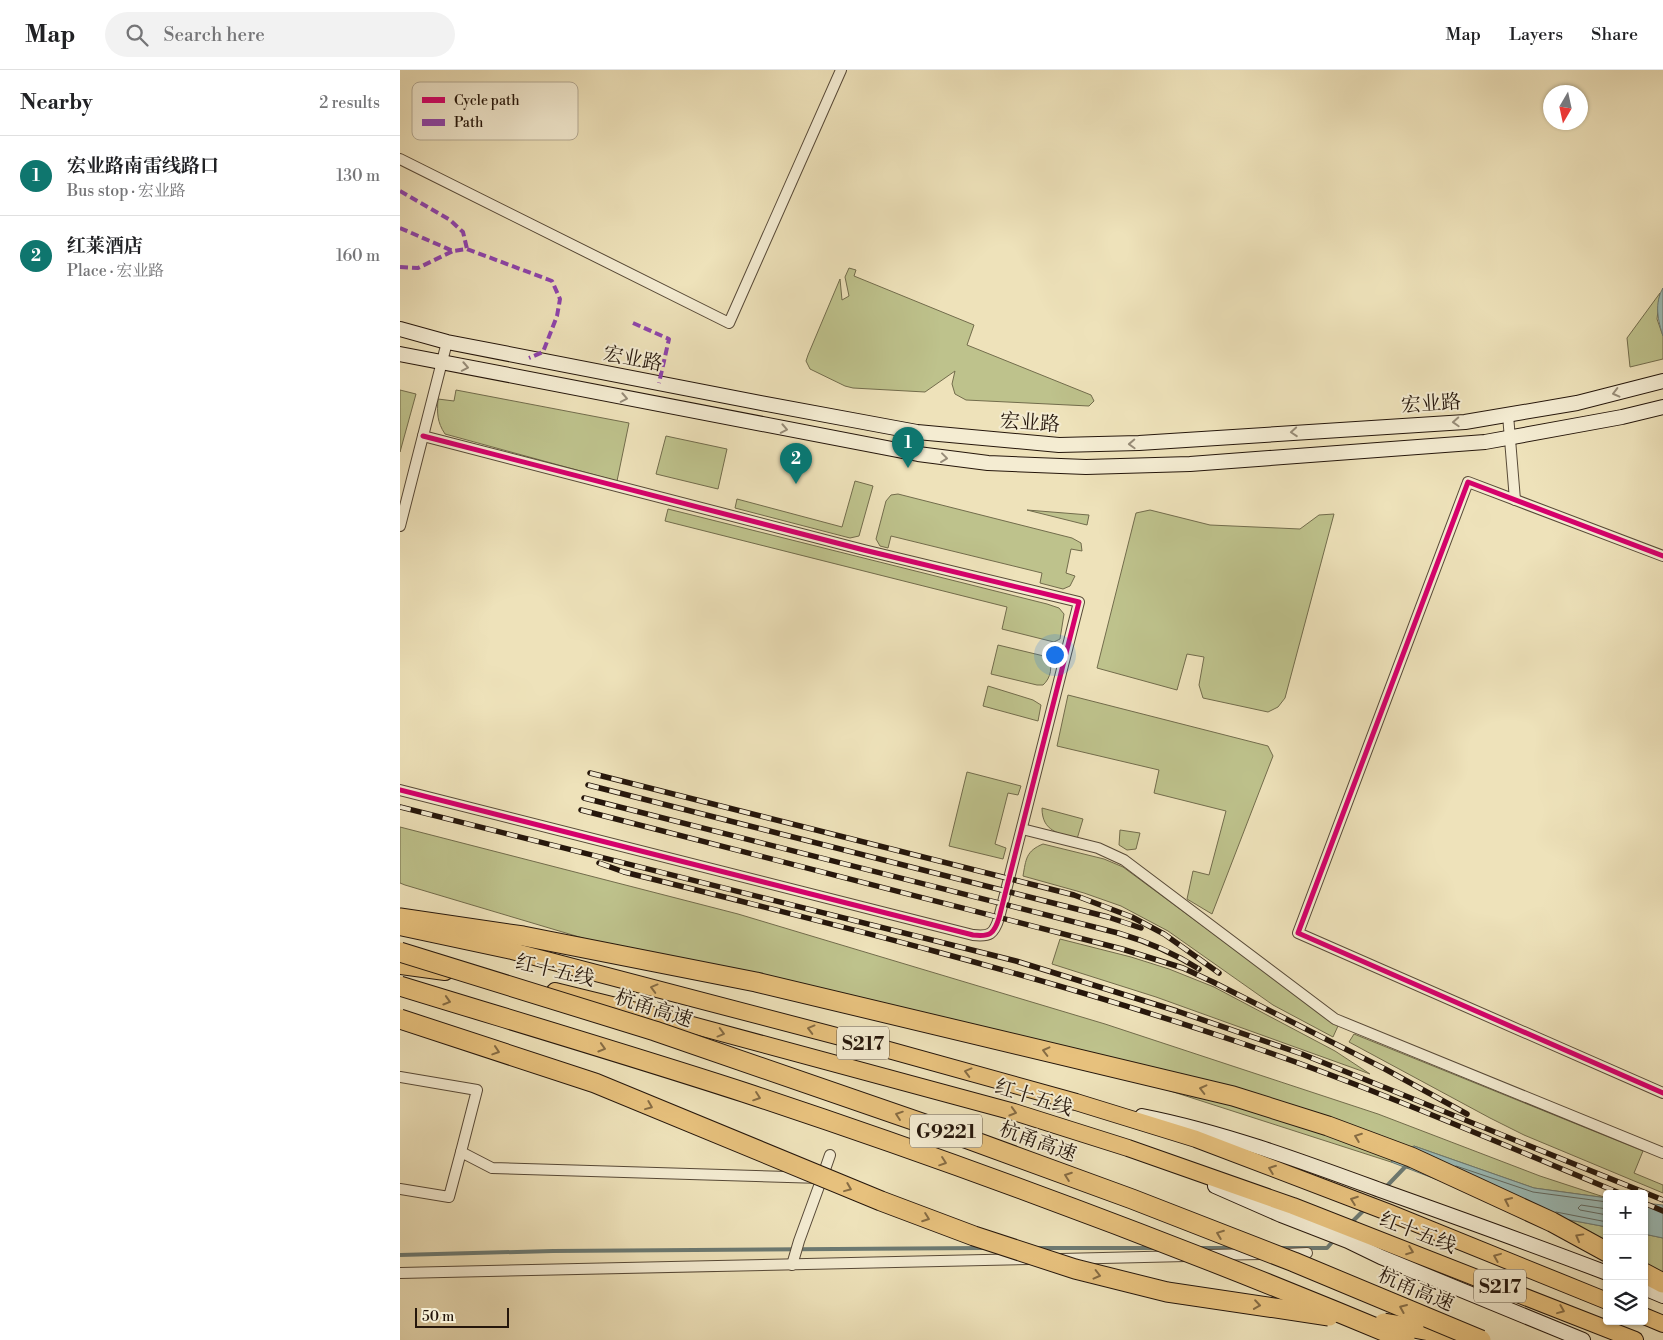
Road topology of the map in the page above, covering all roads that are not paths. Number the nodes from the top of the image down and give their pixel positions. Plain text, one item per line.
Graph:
1 (841, 70) edge
2 (400, 159) edge
3 (400, 329) edge
4 (447, 342) junction
5 (400, 354) edge
6 (442, 362) junction
7 (1663, 382) edge
8 (1663, 407) edge
9 (1508, 415) junction
10 (423, 436) junction
11 (1509, 438) junction
12 (1515, 500) junction
13 (400, 526) edge
14 (1663, 556) edge
15 (400, 790) edge
16 (1022, 830) junction
17 (400, 918) edge
18 (400, 927) edge
19 (400, 952) edge
20 (400, 966) edge
21 (400, 986) edge
22 (400, 1019) edge
23 (400, 1077) edge
24 (1663, 1093) edge
25 (1081, 1103) junction
26 (461, 1152) junction
27 (1663, 1153) edge
28 (830, 1156) dead end
29 (822, 1178) junction
30 (400, 1189) edge
31 (1287, 1210) junction
32 (1603, 1250) edge
33 (1307, 1253) dead end
34 (793, 1261) junction
35 (1603, 1272) edge
36 (400, 1274) edge
37 (1648, 1275) edge
38 (1663, 1283) edge
39 (1648, 1290) edge
40 (1663, 1296) edge
41 (1603, 1299) edge
42 (1648, 1318) edge
43 (1663, 1324) edge
44 (1410, 1334) edge
45 (1481, 1340) edge
46 (1583, 1340) edge
47 (1635, 1340) edge

1 - 2 street
3 - 4 street, 宏业路
4 - 6 street
9 -> 4 street, 宏业路
5 - 6 street, 宏业路
6 - 10 street
6 -> 11 street, 宏业路
7 -> 9 street, 宏业路
8 - 11 street, 宏业路
9 - 11 street
10 - 13 street
10 - 16 street
11 - 12 street
12 - 14 street
12 - 24 street
15 - 16 street
16 - 27 street
32 -> 17 highway
25 -> 18 main road, 红十五线 / S217
45 -> 19 highway, 杭甬高速 / G9221, bridge
20 -> 31 main road, 红十五线 / S217
21 -> 44 highway, G9221, bridge
22 -> 44 highway, bridge
23 - 26 street
25 - 35 street
41 -> 25 main road, 红十五线 / S217
26 - 29 street
26 - 30 street
28 - 29 street
29 - 34 street
31 - 46 street
31 -> 47 main road, 红十五线 / S217
33 - 34 street
34 - 36 street
37 - 38 highway
39 - 40 street
42 - 43 main road
44 - 45 highway

